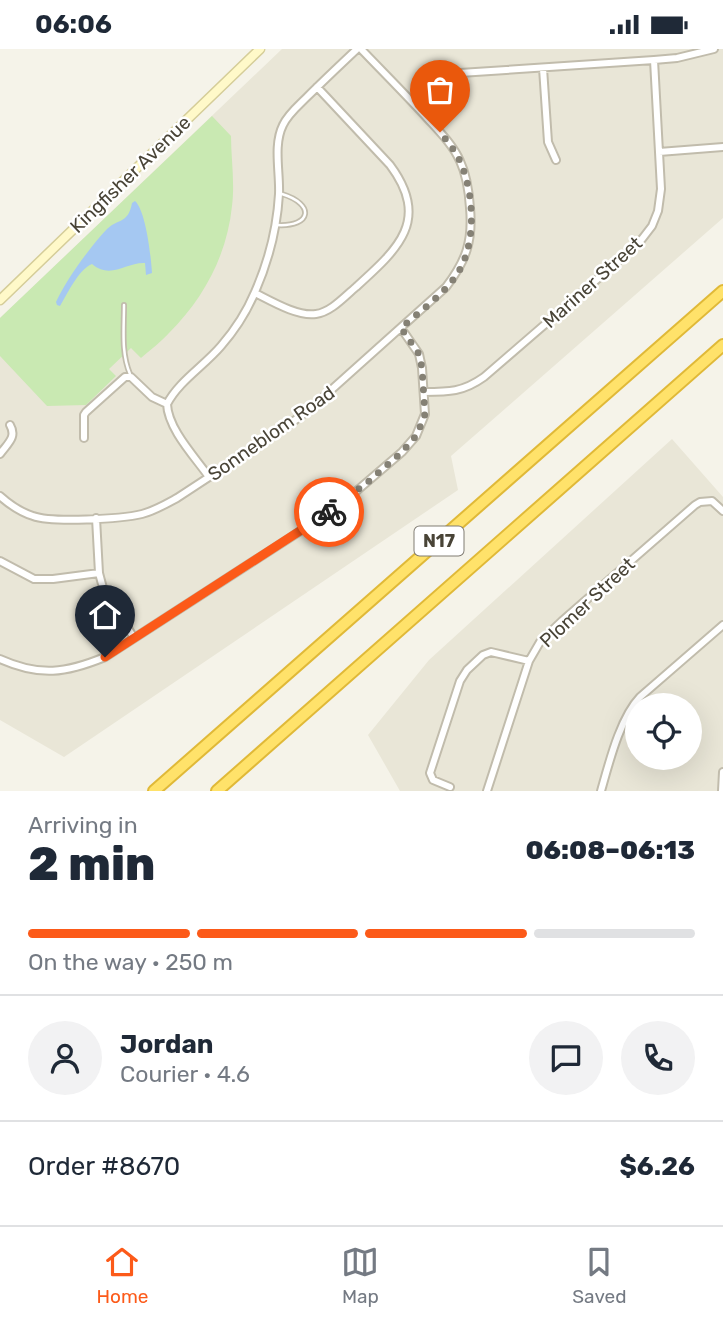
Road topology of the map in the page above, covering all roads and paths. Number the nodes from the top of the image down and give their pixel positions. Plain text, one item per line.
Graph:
1 (254, 49) edge
2 (260, 49) edge
3 (359, 49) edge
4 (714, 49) edge
5 (654, 60) junction
6 (543, 68) junction
7 (317, 87) junction
8 (418, 107) junction
9 (723, 146) edge
10 (659, 152) junction
11 (556, 160) dead end
12 (279, 193) junction
13 (276, 225) junction
14 (723, 291) edge
15 (0, 293) edge
16 (254, 293) junction
17 (0, 300) edge
18 (124, 305) dead end
19 (401, 328) junction
20 (723, 345) edge
21 (131, 377) junction
22 (424, 392) junction
23 (167, 404) junction
24 (10, 425) dead end
25 (85, 438) dead end
26 (0, 453) edge
27 (209, 477) junction
28 (0, 496) edge
29 (723, 511) edge
30 (96, 518) junction
31 (0, 561) edge
32 (99, 573) junction
33 (723, 625) edge
34 (134, 638) junction
35 (0, 659) edge
36 (529, 661) junction
37 (723, 772) edge
38 (450, 787) dead end
39 (154, 791) edge
40 (217, 791) edge
41 (486, 791) edge
42 (601, 791) edge
43 (722, 791) edge

1 - 15 street, Kingfisher Avenue
2 - 17 street, Kingfisher Avenue
3 - 7 street
3 - 8 street, Sonneblom Road
4 - 5 street
5 - 6 street
5 - 10 street, Mariner Street
6 - 8 street
6 - 11 street
7 - 12 street
7 - 16 street
8 - 19 street, Sonneblom Road
9 - 10 street
10 - 22 street, Mariner Street
12 - 13 street
12 - 13 lane
13 - 16 street
14 - 39 highway, N17
16 - 23 street
18 - 21 lane
19 - 22 street
19 - 27 street, Sonneblom Road
20 - 40 highway, N17
21 - 23 street
21 - 25 street
22 - 34 street
23 - 27 street
24 - 26 street
27 - 30 street, Sonneblom Road
28 - 30 street, Sonneblom Road
29 - 36 street, Plomer Street
30 - 32 street
31 - 32 street
32 - 34 street
33 - 42 street
34 - 35 street
36 - 38 street
36 - 41 street, Plomer Street
37 - 43 street

